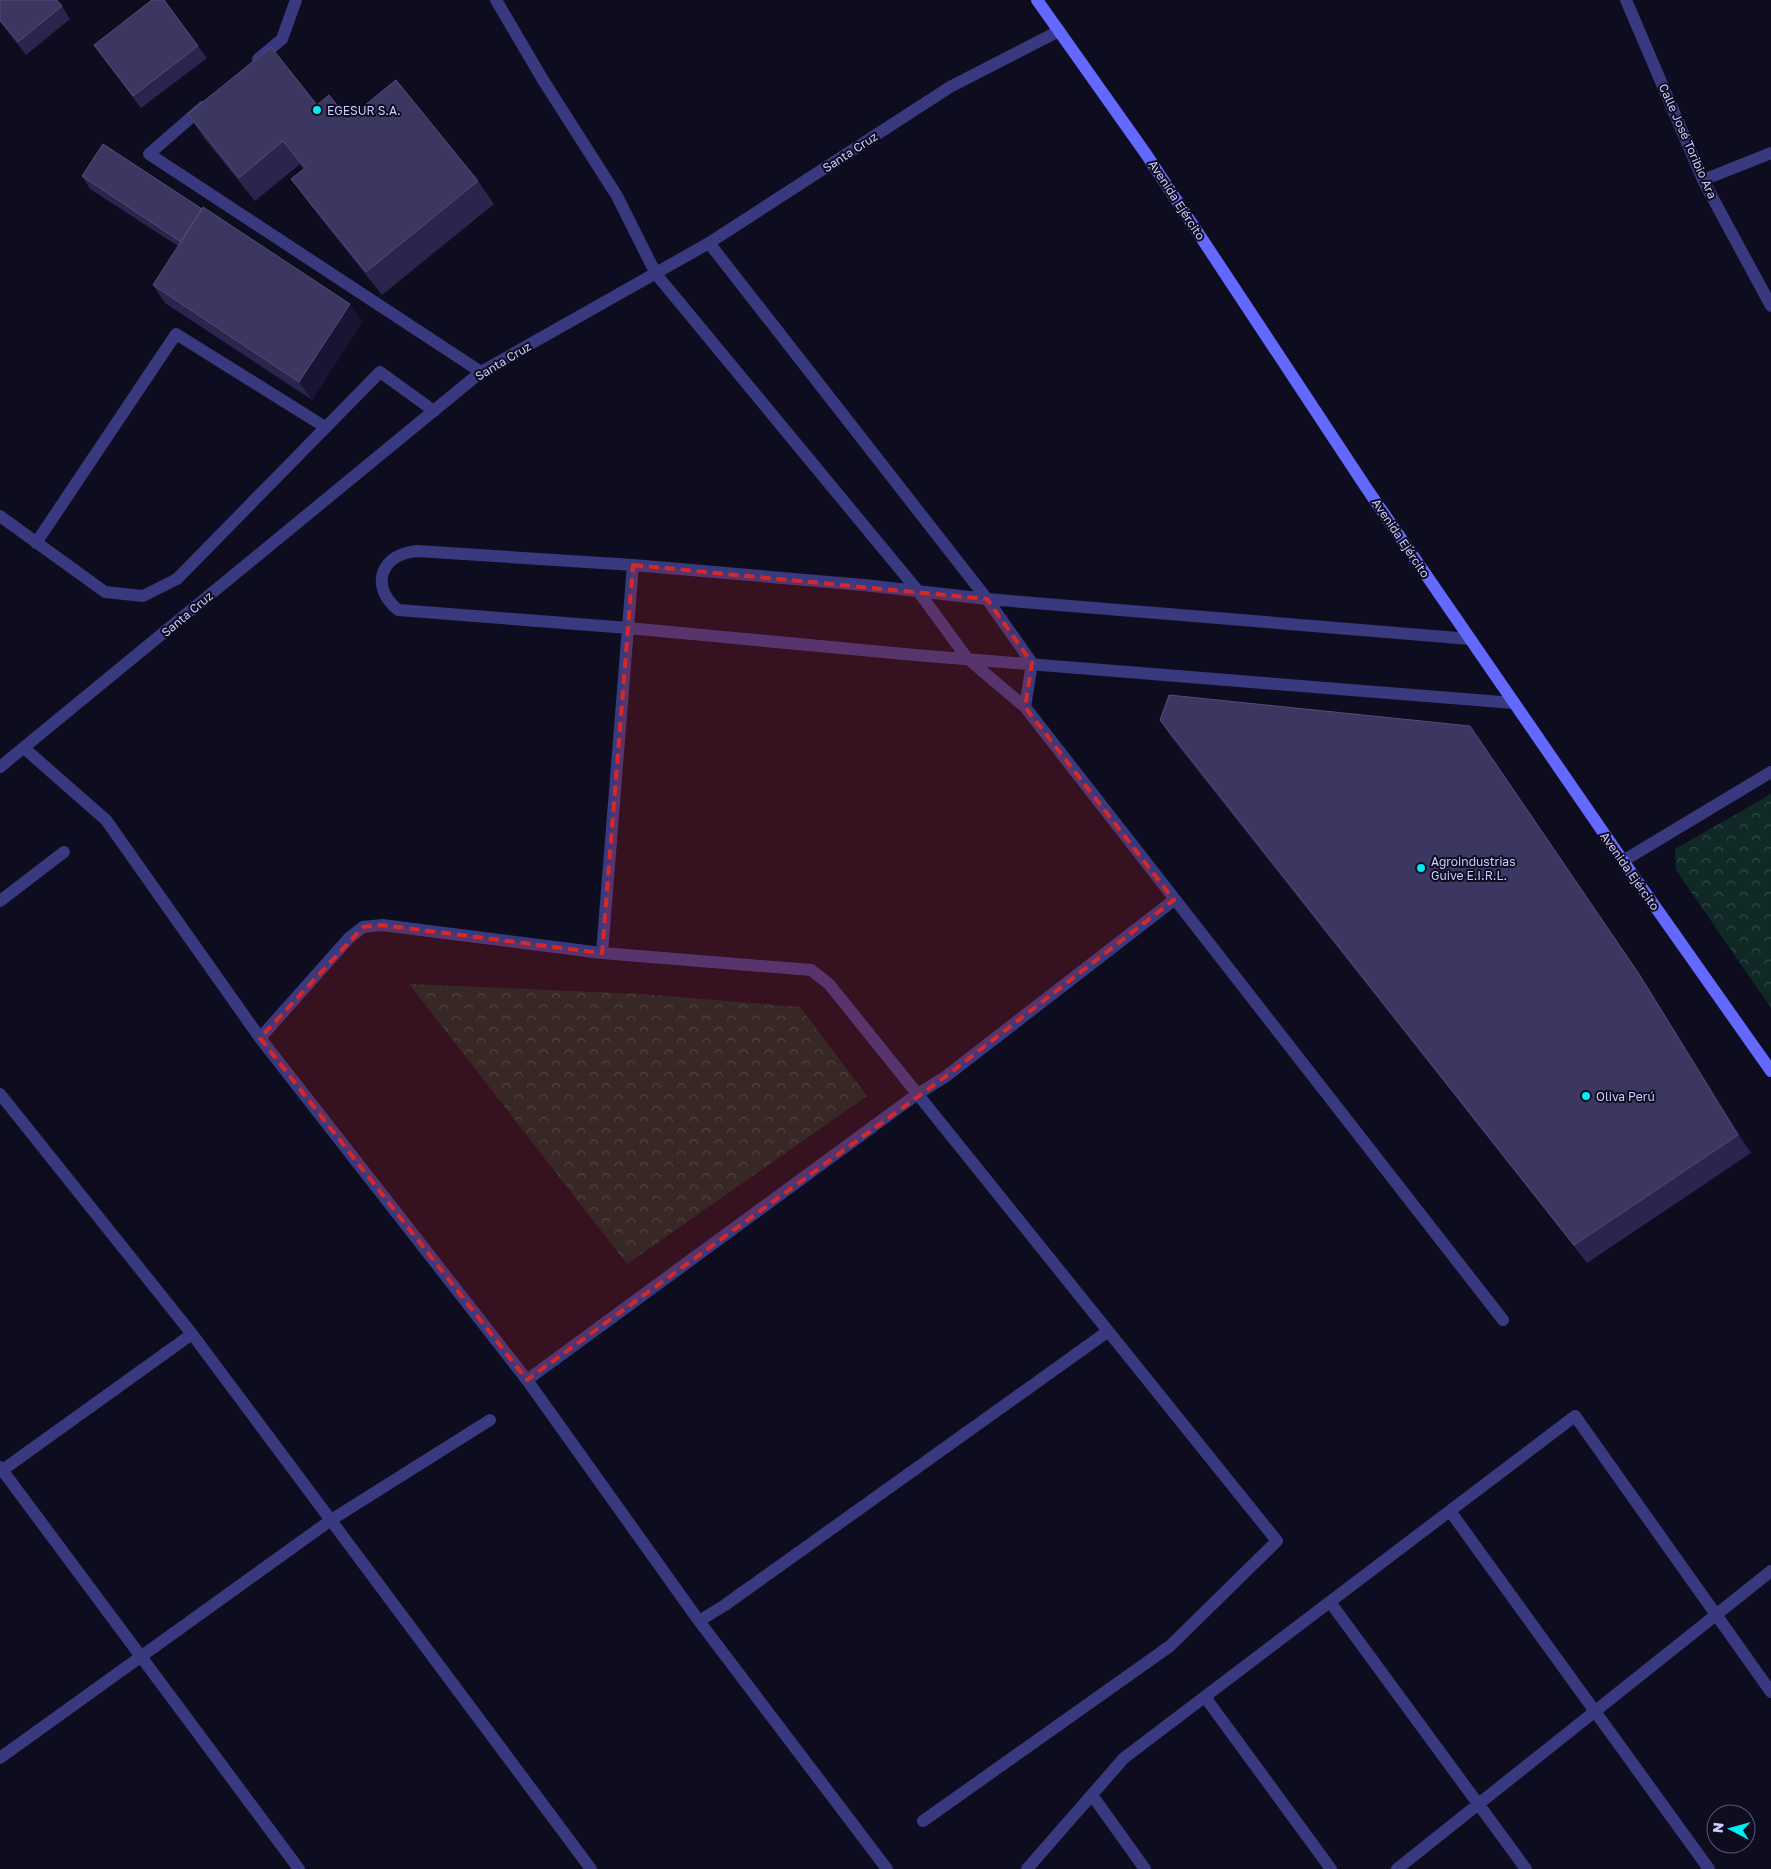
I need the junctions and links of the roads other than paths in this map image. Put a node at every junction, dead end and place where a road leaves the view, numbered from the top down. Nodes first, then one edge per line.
1 (296, 0) edge
2 (496, 0) edge
3 (1037, 0) edge
4 (1626, 0) edge
5 (1059, 31) junction
6 (245, 71) edge
7 (215, 96) edge
8 (1771, 153) edge
9 (1703, 180) junction
10 (709, 243) junction
11 (656, 274) junction
12 (1771, 306) edge
13 (481, 372) junction
14 (434, 411) junction
15 (325, 427) junction
16 (0, 516) edge
17 (36, 543) junction
18 (634, 565) junction
19 (918, 591) junction
20 (987, 599) junction
21 (628, 628) junction
22 (1470, 639) junction
23 (967, 658) junction
24 (1032, 663) junction
25 (1514, 703) junction
26 (1025, 708) junction
27 (24, 748) junction
28 (0, 767) edge
29 (1771, 772) edge
30 (64, 852) dead end
31 (1623, 861) junction
32 (1174, 900) junction
33 (0, 901) edge
34 (602, 953) junction
35 (260, 1038) junction
36 (1766, 1059) edge
37 (1771, 1071) edge
38 (0, 1094) edge
39 (916, 1095) junction
40 (1503, 1320) dead end
41 (1107, 1332) junction
42 (192, 1334) junction
43 (527, 1380) junction
44 (490, 1420) dead end
45 (1, 1470) edge
46 (1450, 1511) junction
47 (332, 1520) junction
48 (1771, 1571) edge
49 (1330, 1602) junction
50 (1716, 1615) junction
51 (699, 1621) junction
52 (142, 1656) junction
53 (1771, 1692) edge
54 (1205, 1697) junction
55 (1595, 1712) junction
56 (0, 1758) edge
57 (1092, 1795) junction
58 (1479, 1804) junction
59 (923, 1821) dead end
60 (299, 1869) edge
61 (591, 1869) edge
62 (887, 1869) edge
63 (1027, 1869) edge
64 (1145, 1869) edge
65 (1331, 1869) edge
66 (1397, 1869) edge
67 (1526, 1869) edge
68 (1709, 1869) edge

1 - 6 street
2 - 11 street
3 - 5 main road, Avenida Ejército
4 - 9 street, Calle José Toribio Ara
5 - 10 street, Santa Cruz
5 - 22 main road, Avenida Ejército
7 - 13 street
8 - 9 street
9 - 12 street, Calle José Toribio Ara
10 - 11 street, Santa Cruz
10 - 20 street
11 - 13 street, Santa Cruz
11 - 19 street
13 - 14 street, Santa Cruz
14 - 15 street
14 - 27 street, Santa Cruz
15 - 17 street
15 - 17 street
16 - 17 street
18 - 19 street
18 - 21 street
18 - 21 street
19 - 20 street
19 - 23 street
20 - 22 street
20 - 24 street
21 - 23 street
21 - 34 street
22 - 25 main road, Avenida Ejército
23 - 24 street
23 - 26 street
24 - 25 street
24 - 26 street
25 - 31 main road, Avenida Ejército
26 - 32 street
27 - 28 street, Santa Cruz
27 - 35 street
29 - 31 street
30 - 33 street
31 - 36 main road, Avenida Ejército
32 - 39 street
32 - 40 street
34 - 35 street
34 - 39 street
35 - 43 street
36 - 37 main road, Avenida Ejército
38 - 42 street
39 - 41 street
39 - 43 street
41 - 51 street
41 - 59 street
42 - 45 street
42 - 47 street
43 - 51 street
44 - 47 street
45 - 52 street
46 - 49 street
46 - 50 street
46 - 55 street
47 - 52 street
47 - 61 street
48 - 50 street
49 - 54 street
49 - 58 street
50 - 53 street
50 - 55 street
51 - 62 street
52 - 56 street
52 - 60 street
54 - 57 street
54 - 65 street
55 - 58 street
55 - 68 street
57 - 63 street
57 - 64 street
58 - 66 street
58 - 67 street

